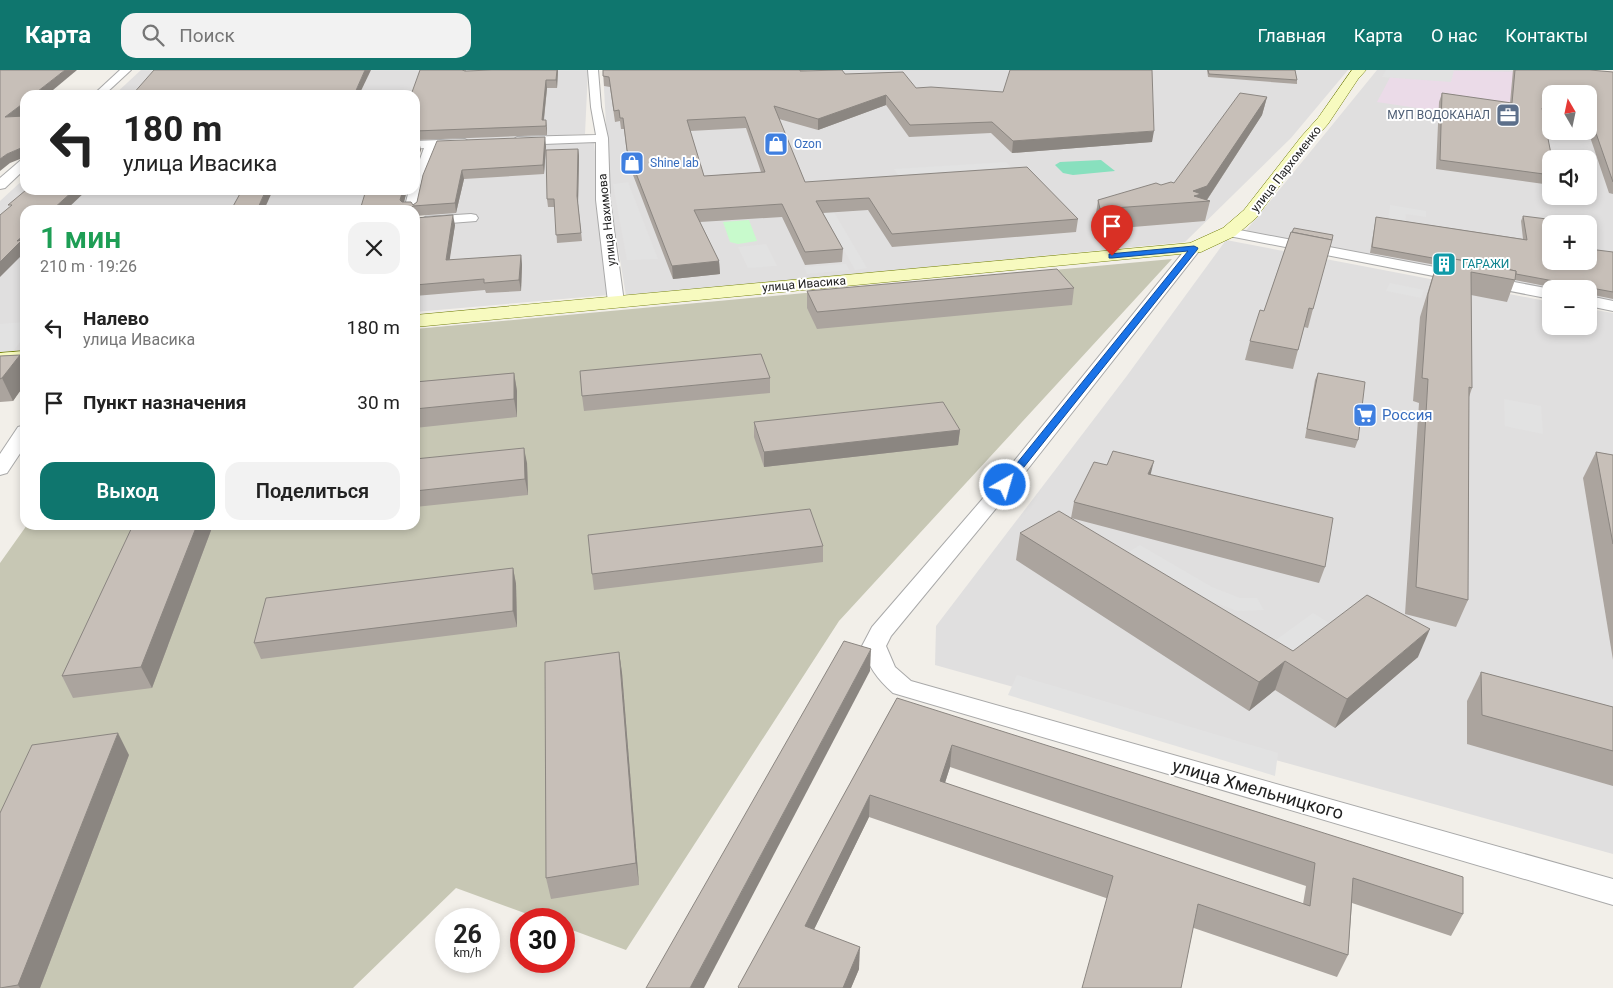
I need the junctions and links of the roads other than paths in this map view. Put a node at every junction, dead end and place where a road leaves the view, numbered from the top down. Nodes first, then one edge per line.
1 (126, 70) edge
2 (593, 70) edge
3 (1360, 70) edge
4 (104, 90) edge
5 (602, 138) junction
6 (504, 141) edge
7 (476, 142) edge
8 (432, 144) junction
9 (420, 145) edge
10 (20, 168) edge
11 (420, 176) edge
12 (0, 185) edge
13 (471, 218) dead end
14 (420, 222) edge
15 (1229, 232) junction
16 (1194, 248) junction
17 (1542, 292) edge
18 (616, 302) junction
19 (1597, 303) edge
20 (1613, 306) edge
21 (420, 321) edge
22 (20, 358) edge
23 (0, 360) edge
24 (20, 439) edge
25 (0, 469) edge
26 (1613, 892) edge

1 - 4 street
2 - 5 street, улица Нахимова
3 - 15 main road, улица Пархоменко
5 - 6 street
5 - 18 street, улица Нахимова
7 - 8 street
8 - 9 street
8 - 11 street
10 - 12 street
13 - 14 street
15 - 16 main road, улица Пархоменко
15 - 17 street
16 - 18 main road, улица Ивасика
16 - 26 street, улица Хмельницкого
18 - 21 main road, улица Ивасика
19 - 20 street
22 - 23 main road
24 - 25 street

